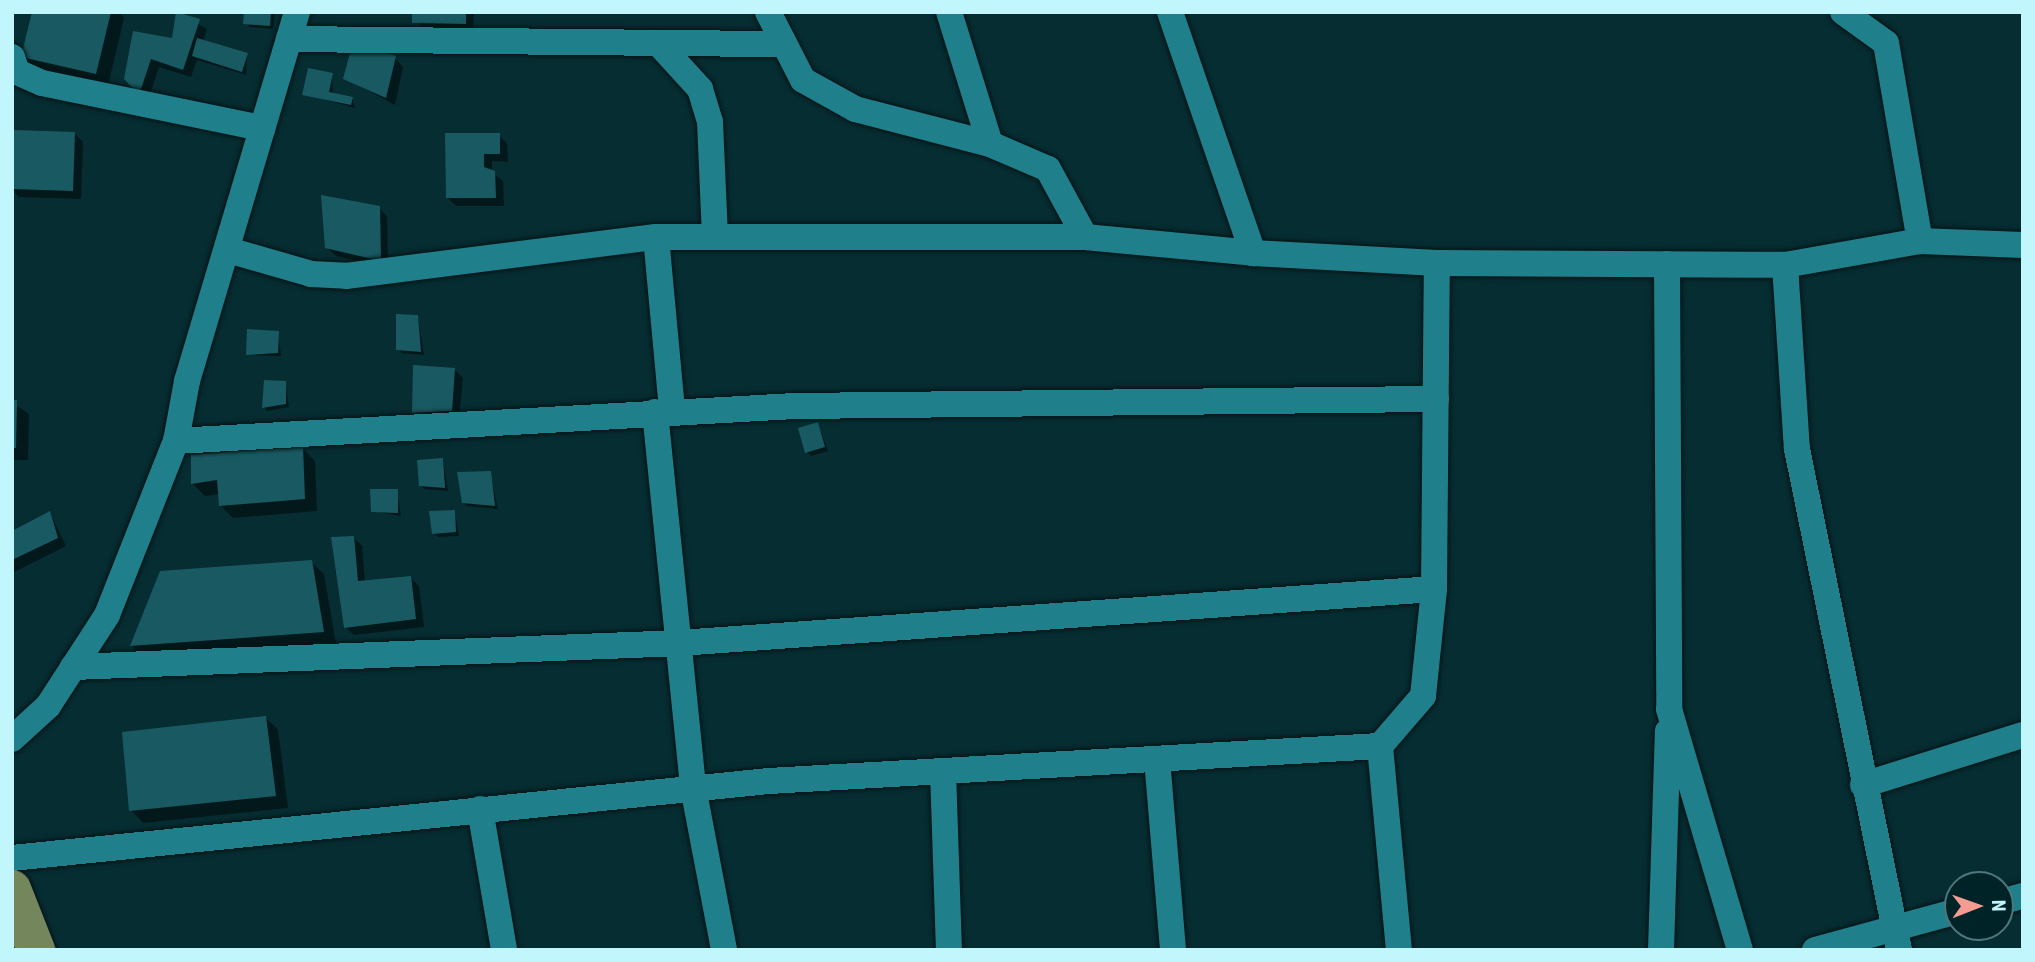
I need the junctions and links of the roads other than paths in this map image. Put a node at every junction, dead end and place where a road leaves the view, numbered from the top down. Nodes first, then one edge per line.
1 (297, 12) edge
2 (768, 12) edge
3 (949, 12) edge
4 (1170, 12) edge
5 (1843, 12) edge
6 (289, 39) junction
7 (659, 44) junction
8 (784, 44) junction
9 (12, 57) edge
10 (262, 128) junction
11 (990, 144) junction
12 (656, 237) junction
13 (715, 237) junction
14 (1085, 237) junction
15 (1920, 241) junction
16 (2023, 244) edge
17 (228, 250) junction
18 (1253, 253) junction
19 (1437, 263) junction
20 (1667, 264) junction
21 (1785, 265) junction
22 (1436, 399) junction
23 (663, 412) junction
24 (176, 441) junction
25 (1434, 589) junction
26 (680, 643) junction
27 (73, 667) junction
28 (1669, 709) junction
29 (2023, 735) edge
30 (12, 739) edge
31 (1380, 746) junction
32 (1157, 759) junction
33 (943, 771) junction
34 (1863, 785) junction
35 (693, 787) junction
36 (480, 809) junction
37 (12, 858) edge
38 (12, 889) edge
39 (1944, 917) edge
40 (1895, 938) edge
41 (36, 950) edge
42 (504, 950) edge
43 (724, 950) edge
44 (949, 950) edge
45 (1173, 950) edge
46 (1399, 950) edge
47 (1661, 950) edge
48 (1740, 950) edge
49 (1815, 950) edge

1 - 6 street
2 - 8 street
3 - 11 street
4 - 18 street
5 - 15 street
6 - 7 street
6 - 10 street
7 - 8 street
7 - 13 street
8 - 11 street
9 - 10 street
10 - 17 street
11 - 14 street
12 - 13 street
12 - 17 street
12 - 23 street
13 - 14 street
14 - 18 street
15 - 16 street
15 - 21 street
17 - 24 street
18 - 19 street
19 - 20 street
19 - 22 street
20 - 21 street
20 - 28 street
21 - 34 street
22 - 23 street
22 - 25 street
23 - 24 street
23 - 26 street
24 - 27 street
25 - 26 street
25 - 31 street
26 - 27 street
26 - 35 street
27 - 30 street
28 - 47 street
28 - 48 street
29 - 34 street
31 - 32 street
31 - 46 street
32 - 33 street
32 - 45 street
33 - 35 street
33 - 44 street
34 - 40 street
35 - 36 street
35 - 43 street
36 - 37 street
36 - 42 street
38 - 41 main road
39 - 40 street
40 - 49 street

